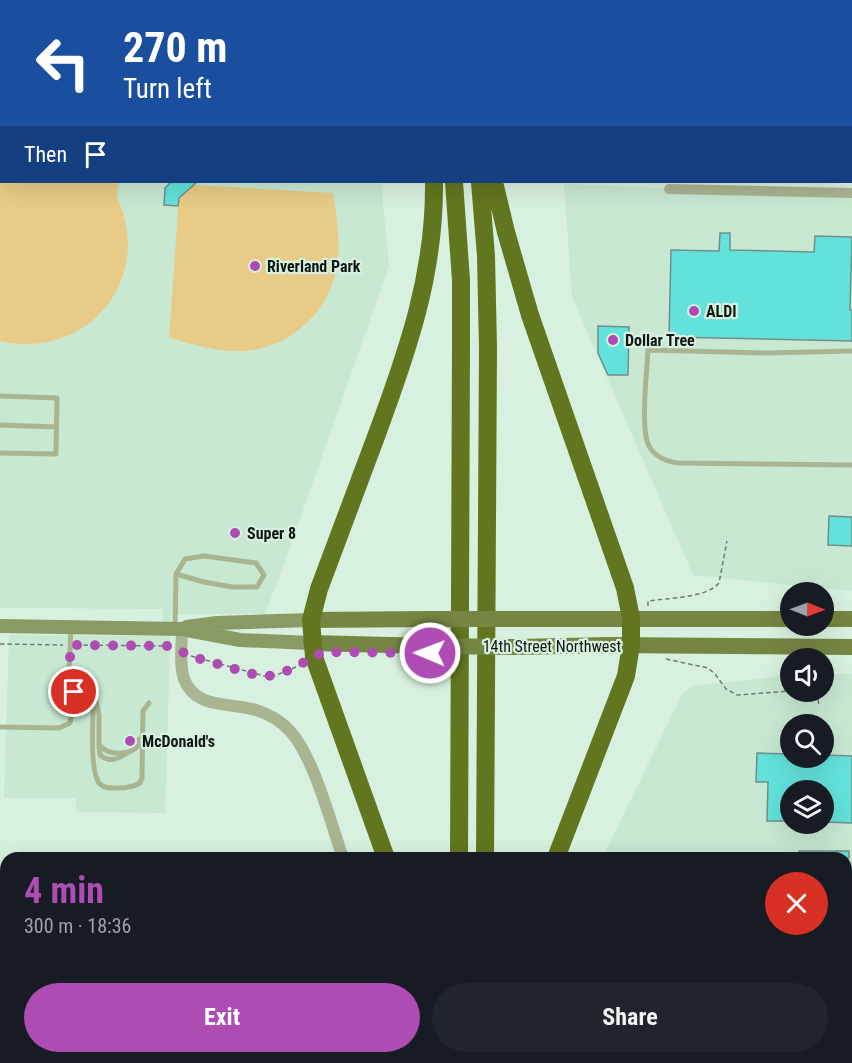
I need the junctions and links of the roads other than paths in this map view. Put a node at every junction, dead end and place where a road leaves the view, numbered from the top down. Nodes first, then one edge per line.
1 (434, 183) edge
2 (454, 183) edge
3 (480, 183) edge
4 (494, 183) edge
5 (669, 189) dead end
6 (852, 193) edge
7 (852, 351) edge
8 (0, 396) edge
9 (0, 425) edge
10 (56, 427) junction
11 (0, 453) edge
12 (852, 465) edge
13 (176, 574) junction
14 (631, 618) junction
15 (780, 619) edge
16 (834, 619) edge
17 (852, 619) edge
18 (311, 620) junction
19 (0, 626) edge
20 (71, 627) junction
21 (179, 628) junction
22 (631, 645) junction
23 (852, 647) edge
24 (312, 650) junction
25 (149, 703) dead end
26 (143, 711) junction
27 (0, 727) edge
28 (341, 852) edge
29 (384, 852) edge
30 (459, 852) edge
31 (485, 852) edge
32 (558, 852) edge

1 - 18 highway
2 - 30 highway
3 - 31 highway
4 - 14 highway
5 - 6 street
7 - 12 lane
8 - 10 lane
9 - 10 lane
10 - 11 lane
13 - 13 lane
13 - 21 lane
14 - 15 main road, 14th Street Northwest
14 - 18 main road, 14th Street Northwest, bridge
14 - 22 highway
16 - 17 main road
18 - 21 main road, 14th Street Northwest
18 - 24 highway
19 - 20 main road, 14th Street Northwest
20 - 21 main road, 14th Street Northwest
20 - 27 lane
21 - 24 main road, 14th Street Northwest
21 - 28 street
22 - 23 main road, 14th Street Northwest
22 - 24 main road, 14th Street Northwest, bridge
22 - 32 highway
24 - 29 highway
25 - 26 lane
26 - 26 lane

